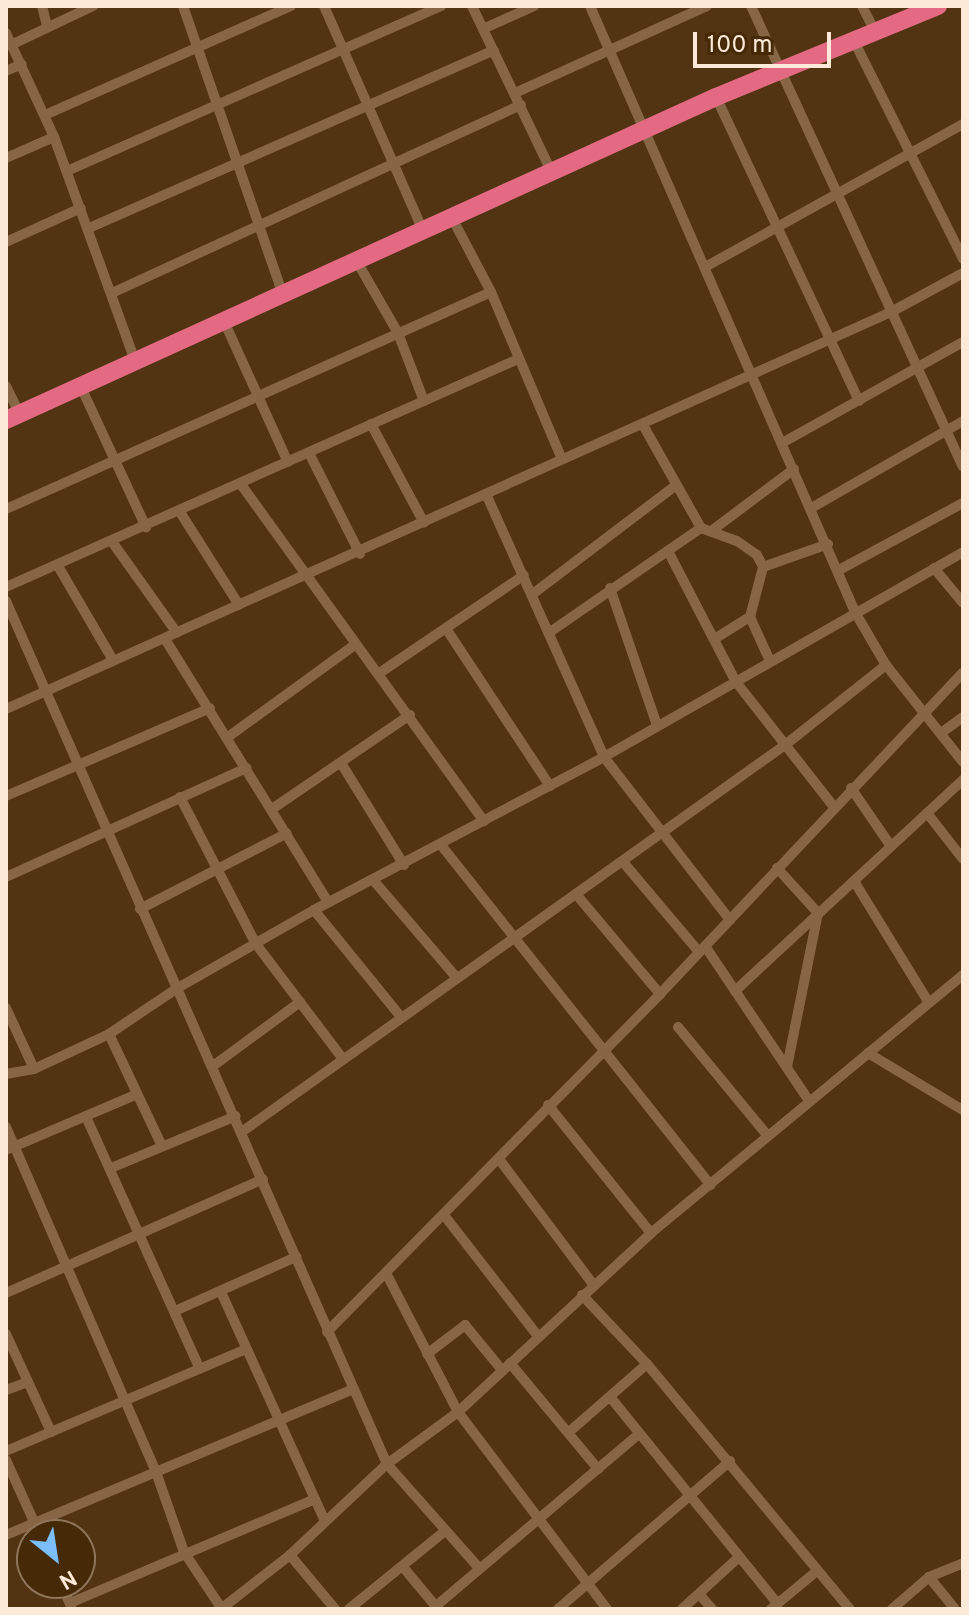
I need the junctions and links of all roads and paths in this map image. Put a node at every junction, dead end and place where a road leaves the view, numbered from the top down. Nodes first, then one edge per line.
1 (42, 6) edge
2 (93, 6) edge
3 (183, 6) edge
4 (291, 6) edge
5 (324, 6) edge
6 (441, 6) edge
7 (472, 6) edge
8 (534, 6) edge
9 (590, 6) edge
10 (707, 6) edge
11 (751, 6) edge
12 (862, 6) edge
13 (938, 6) edge
14 (47, 26) junction
15 (483, 29) junction
16 (875, 32) junction
17 (6, 33) edge
18 (854, 41) junction
19 (13, 44) junction
20 (198, 49) junction
21 (342, 50) junction
22 (494, 50) junction
23 (611, 52) junction
24 (22, 64) junction
25 (780, 69) junction
26 (6, 71) edge
27 (515, 93) junction
28 (716, 97) junction
29 (521, 105) junction
30 (215, 106) junction
31 (368, 108) junction
32 (45, 115) junction
33 (963, 124) edge
34 (643, 130) junction
35 (54, 137) junction
36 (911, 153) junction
37 (6, 158) edge
38 (235, 165) junction
39 (394, 165) junction
40 (67, 171) junction
41 (551, 171) junction
42 (840, 193) junction
43 (81, 208) junction
44 (451, 216) junction
45 (258, 224) junction
46 (89, 228) junction
47 (779, 228) junction
48 (963, 229) edge
49 (423, 230) junction
50 (951, 236) junction
51 (6, 242) edge
52 (963, 259) edge
53 (356, 260) junction
54 (707, 266) junction
55 (963, 273) edge
56 (282, 292) junction
57 (491, 292) junction
58 (112, 293) junction
59 (891, 312) junction
60 (223, 319) junction
61 (398, 333) junction
62 (828, 340) junction
63 (963, 342) edge
64 (134, 358) junction
65 (518, 359) junction
66 (916, 367) junction
67 (752, 374) junction
68 (80, 385) junction
69 (6, 386) edge
70 (258, 397) junction
71 (424, 401) junction
72 (859, 401) junction
73 (13, 416) edge
74 (963, 421) edge
75 (371, 424) junction
76 (643, 425) junction
77 (946, 430) junction
78 (782, 443) junction
79 (309, 453) junction
80 (562, 459) junction
81 (114, 460) junction
82 (288, 462) junction
83 (963, 467) edge
84 (794, 469) junction
85 (240, 483) junction
86 (675, 486) junction
87 (486, 494) junction
88 (963, 503) edge
89 (813, 507) junction
90 (6, 509) edge
91 (180, 512) junction
92 (424, 523) junction
93 (146, 527) junction
94 (701, 528) junction
95 (714, 529) junction
96 (113, 543) junction
97 (828, 544) junction
98 (668, 551) junction
99 (963, 552) edge
100 (360, 554) junction
101 (58, 566) junction
102 (763, 567) junction
103 (934, 568) junction
104 (839, 570) junction
105 (524, 575) junction
106 (310, 577) junction
107 (6, 587) edge
108 (610, 588) junction
109 (534, 593) junction
110 (6, 601) edge
111 (963, 603) edge
112 (239, 605) junction
113 (855, 612) junction
114 (750, 617) junction
115 (447, 630) junction
116 (550, 632) junction
117 (177, 633) junction
118 (716, 638) junction
119 (165, 639) junction
120 (356, 644) junction
121 (113, 660) junction
122 (770, 661) junction
123 (886, 665) junction
124 (963, 673) edge
125 (378, 674) junction
126 (736, 682) junction
127 (46, 690) junction
128 (210, 708) junction
129 (6, 709) edge
130 (925, 712) junction
131 (410, 715) junction
132 (963, 717) edge
133 (657, 725) junction
134 (941, 733) junction
135 (228, 737) junction
136 (785, 745) junction
137 (604, 757) junction
138 (963, 762) edge
139 (341, 763) junction
140 (78, 764) junction
141 (246, 768) junction
142 (963, 780) edge
143 (550, 786) junction
144 (851, 788) junction
145 (6, 796) edge
146 (180, 797) junction
147 (834, 807) junction
148 (272, 809) junction
149 (927, 813) junction
150 (484, 821) junction
151 (107, 833) junction
152 (287, 833) junction
153 (660, 836) junction
154 (441, 845) junction
155 (890, 845) junction
156 (963, 859) edge
157 (623, 862) junction
158 (404, 865) junction
159 (777, 868) junction
160 (217, 870) junction
161 (6, 877) edge
162 (374, 881) junction
163 (854, 881) junction
164 (576, 894) junction
165 (328, 902) junction
166 (140, 909) junction
167 (314, 910) junction
168 (818, 913) junction
169 (730, 920) junction
170 (513, 939) junction
171 (256, 944) junction
172 (702, 949) junction
173 (963, 975) edge
174 (456, 977) junction
175 (176, 989) junction
176 (735, 991) junction
177 (660, 994) junction
178 (300, 1002) junction
179 (929, 1003) junction
180 (6, 1008) edge
181 (401, 1017) junction
182 (678, 1027) dead end
183 (109, 1034) junction
184 (601, 1051) junction
185 (868, 1053) junction
186 (343, 1059) junction
187 (213, 1066) junction
188 (787, 1067) junction
189 (34, 1069) junction
190 (6, 1074) edge
191 (137, 1094) junction
192 (809, 1101) junction
193 (548, 1105) junction
194 (963, 1110) edge
195 (236, 1116) junction
196 (87, 1119) junction
197 (6, 1127) edge
198 (243, 1131) junction
199 (767, 1135) junction
200 (162, 1146) junction
201 (10, 1148) edge
202 (499, 1159) junction
203 (111, 1168) junction
204 (263, 1179) junction
205 (710, 1185) junction
206 (444, 1215) junction
207 (651, 1233) junction
208 (138, 1236) junction
209 (296, 1257) junction
210 (63, 1267) junction
211 (387, 1275) junction
212 (593, 1284) junction
213 (221, 1292) junction
214 (6, 1293) edge
215 (582, 1295) junction
216 (175, 1311) junction
217 (327, 1332) junction
218 (6, 1334) edge
219 (538, 1336) junction
220 (246, 1349) junction
221 (427, 1354) junction
222 (647, 1364) junction
223 (506, 1367) junction
224 (200, 1369) junction
225 (28, 1382) junction
226 (353, 1389) junction
227 (6, 1390) edge
228 (611, 1398) junction
229 (124, 1402) junction
230 (458, 1412) junction
231 (279, 1421) junction
232 (51, 1432) junction
233 (569, 1432) junction
234 (639, 1434) junction
235 (6, 1451) edge
236 (6, 1460) edge
237 (730, 1461) junction
238 (387, 1464) junction
239 (598, 1469) junction
240 (156, 1472) junction
241 (689, 1497) junction
242 (315, 1499) junction
243 (32, 1519) edge
244 (44, 1519) edge
245 (325, 1521) junction
246 (536, 1521) junction
247 (445, 1531) junction
248 (184, 1552) junction
249 (290, 1555) junction
250 (739, 1557) junction
251 (963, 1563) edge
252 (403, 1567) junction
253 (480, 1569) junction
254 (817, 1571) junction
255 (929, 1577) junction
256 (586, 1586) junction
257 (699, 1594) junction
258 (71, 1606) edge
259 (775, 1606) edge
260 (437, 1608) edge
261 (222, 1609) edge
262 (335, 1609) edge
263 (349, 1609) edge
264 (558, 1609) edge
265 (607, 1609) edge
266 (682, 1609) edge
267 (712, 1609) edge
268 (850, 1609) edge
269 (892, 1609) edge
270 (955, 1609) edge

1 - 14 street
2 - 14 street
3 - 20 street
4 - 20 street
5 - 21 street
6 - 21 street
7 - 15 street
8 - 15 street
9 - 23 street
10 - 23 street
11 - 25 street
12 - 16 street
13 - 16 highway
14 - 19 street
15 - 22 street
16 - 18 highway
17 - 19 street
18 - 25 highway
18 - 36 street
19 - 24 street
20 - 30 street
20 - 32 street
21 - 30 street
21 - 31 street
22 - 27 street
22 - 31 street
23 - 27 street
23 - 34 street
24 - 26 street
24 - 32 street
25 - 28 highway
25 - 42 street
27 - 29 street
28 - 34 highway
28 - 47 street
29 - 39 street
29 - 41 street
30 - 38 street
30 - 40 street
31 - 38 street
31 - 39 street
32 - 35 street
33 - 36 street
34 - 41 highway
34 - 54 street
35 - 37 street
35 - 40 street
36 - 42 street
36 - 50 street
38 - 45 street
38 - 46 street
39 - 45 street
39 - 49 street
40 - 43 street
41 - 44 highway
42 - 47 street
42 - 59 street
43 - 46 street
43 - 51 street
44 - 49 highway
44 - 57 street
45 - 56 street
45 - 58 street
46 - 58 street
47 - 54 street
47 - 62 street
48 - 50 street
49 - 53 highway
50 - 52 street
53 - 56 highway
53 - 61 street
54 - 67 street
55 - 59 street
56 - 60 highway
57 - 61 street
57 - 65 street
58 - 64 street
59 - 62 street
59 - 66 street
60 - 64 highway
60 - 70 street
61 - 70 street
61 - 71 street
62 - 67 street
62 - 72 street
63 - 66 street
64 - 68 highway
65 - 71 street
65 - 80 street
66 - 72 street
66 - 77 street
67 - 76 street
67 - 78 street
68 - 73 highway
68 - 81 street
69 - 73 street
70 - 81 street
70 - 82 street
71 - 75 street
72 - 78 street
74 - 77 street
75 - 79 street
75 - 92 street
76 - 80 street
76 - 86 street
77 - 83 street
77 - 89 street
78 - 84 street
79 - 82 street
79 - 100 street
80 - 87 street
81 - 90 street
81 - 93 street
82 - 85 street
84 - 89 street
84 - 95 street
85 - 91 street
85 - 106 street
86 - 94 street
86 - 109 street
87 - 92 street
87 - 105 street
88 - 104 street
89 - 97 street
91 - 93 street
91 - 112 street
92 - 100 street
93 - 96 street
94 - 95 street
94 - 98 street
95 - 102 street
96 - 101 street
96 - 117 street
97 - 102 street
97 - 104 street
98 - 108 street
98 - 118 street
99 - 103 street
100 - 106 street
101 - 107 street
101 - 121 street
102 - 114 street
103 - 111 street
103 - 113 street
104 - 113 street
105 - 109 street
105 - 115 street
106 - 112 street
106 - 120 street
108 - 116 street
108 - 133 street
109 - 116 street
110 - 127 street
112 - 117 street
113 - 122 street
113 - 123 street
114 - 118 street
114 - 122 street
115 - 125 street
115 - 143 street
116 - 137 street
117 - 119 street
118 - 126 street
119 - 121 street
119 - 128 street
120 - 125 street
120 - 135 street
121 - 127 street
122 - 126 street
123 - 130 street
123 - 136 street
124 - 130 street
125 - 131 street
126 - 133 street
126 - 136 street
127 - 129 street
127 - 140 street
128 - 135 street
128 - 140 street
130 - 134 street
130 - 144 street
131 - 139 street
131 - 150 street
132 - 134 street
133 - 137 street
134 - 138 street
135 - 141 street
136 - 147 street
136 - 153 street
137 - 143 street
137 - 153 street
139 - 148 street
139 - 158 street
140 - 145 street
140 - 151 street
141 - 146 street
141 - 148 street
142 - 149 street
143 - 150 street
144 - 147 street
144 - 155 street
146 - 151 street
146 - 160 street
147 - 159 street
148 - 152 street
149 - 155 street
149 - 156 street
150 - 154 street
151 - 161 street
151 - 166 street
152 - 160 street
152 - 165 street
153 - 157 street
153 - 169 street
154 - 158 street
154 - 170 street
155 - 163 street
157 - 164 street
157 - 172 street
158 - 162 street
159 - 168 street
159 - 169 street
160 - 166 street
160 - 171 street
162 - 165 street
162 - 174 street
163 - 168 street
163 - 179 street
164 - 170 street
164 - 177 street
165 - 167 street
166 - 175 street
167 - 171 street
167 - 181 street
168 - 176 street
168 - 188 street
169 - 172 street
170 - 174 street
170 - 184 street
171 - 175 street
171 - 178 street
172 - 176 street
172 - 177 street
173 - 179 street
174 - 181 street
175 - 183 street
175 - 187 street
176 - 188 street
177 - 184 street
178 - 186 street
178 - 187 street
179 - 185 street
180 - 189 street
181 - 186 street
182 - 199 street
183 - 189 street
183 - 191 street
184 - 193 street
184 - 205 street
185 - 192 street
185 - 194 street
186 - 198 street
187 - 195 street
188 - 192 street
189 - 190 street
191 - 196 street
191 - 200 street
192 - 199 street
193 - 202 street
193 - 207 street
195 - 198 street
195 - 200 street
196 - 201 street
196 - 203 street
197 - 201 street
198 - 204 street
199 - 205 street
200 - 203 street
201 - 210 street
202 - 206 street
202 - 212 street
203 - 208 street
204 - 208 street
204 - 209 street
205 - 207 street
206 - 211 street
206 - 219 street
207 - 212 street
208 - 210 street
208 - 216 street
209 - 213 street
209 - 217 street
210 - 214 street
210 - 229 street
211 - 217 street
211 - 221 street
212 - 215 street
213 - 216 street
213 - 220 street
215 - 219 street
215 - 222 street
216 - 224 street
217 - 226 street
218 - 225 street
219 - 223 street
220 - 224 street
220 - 231 street
221 - 223 street
221 - 230 street
222 - 228 street
222 - 237 street
223 - 230 street
223 - 233 street
224 - 229 street
225 - 227 street
225 - 232 street
226 - 231 street
226 - 238 street
228 - 233 street
228 - 234 street
229 - 232 street
229 - 240 street
230 - 238 street
230 - 246 street
231 - 240 street
231 - 242 street
232 - 235 street
233 - 239 street
234 - 239 street
234 - 241 street
236 - 243 street
237 - 241 street
237 - 254 street
238 - 245 street
238 - 247 street
239 - 246 street
240 - 244 street
240 - 248 street
241 - 250 street
241 - 256 street
242 - 245 street
242 - 248 street
245 - 249 street
246 - 253 street
246 - 256 street
247 - 252 street
247 - 253 street
248 - 258 street
248 - 261 street
249 - 261 street
249 - 262 street
250 - 257 street
250 - 259 street
251 - 255 street
252 - 260 street
252 - 263 street
253 - 260 street
254 - 259 street
254 - 268 street
255 - 269 street
255 - 270 street
256 - 264 street
256 - 265 street
257 - 266 street
257 - 267 street

